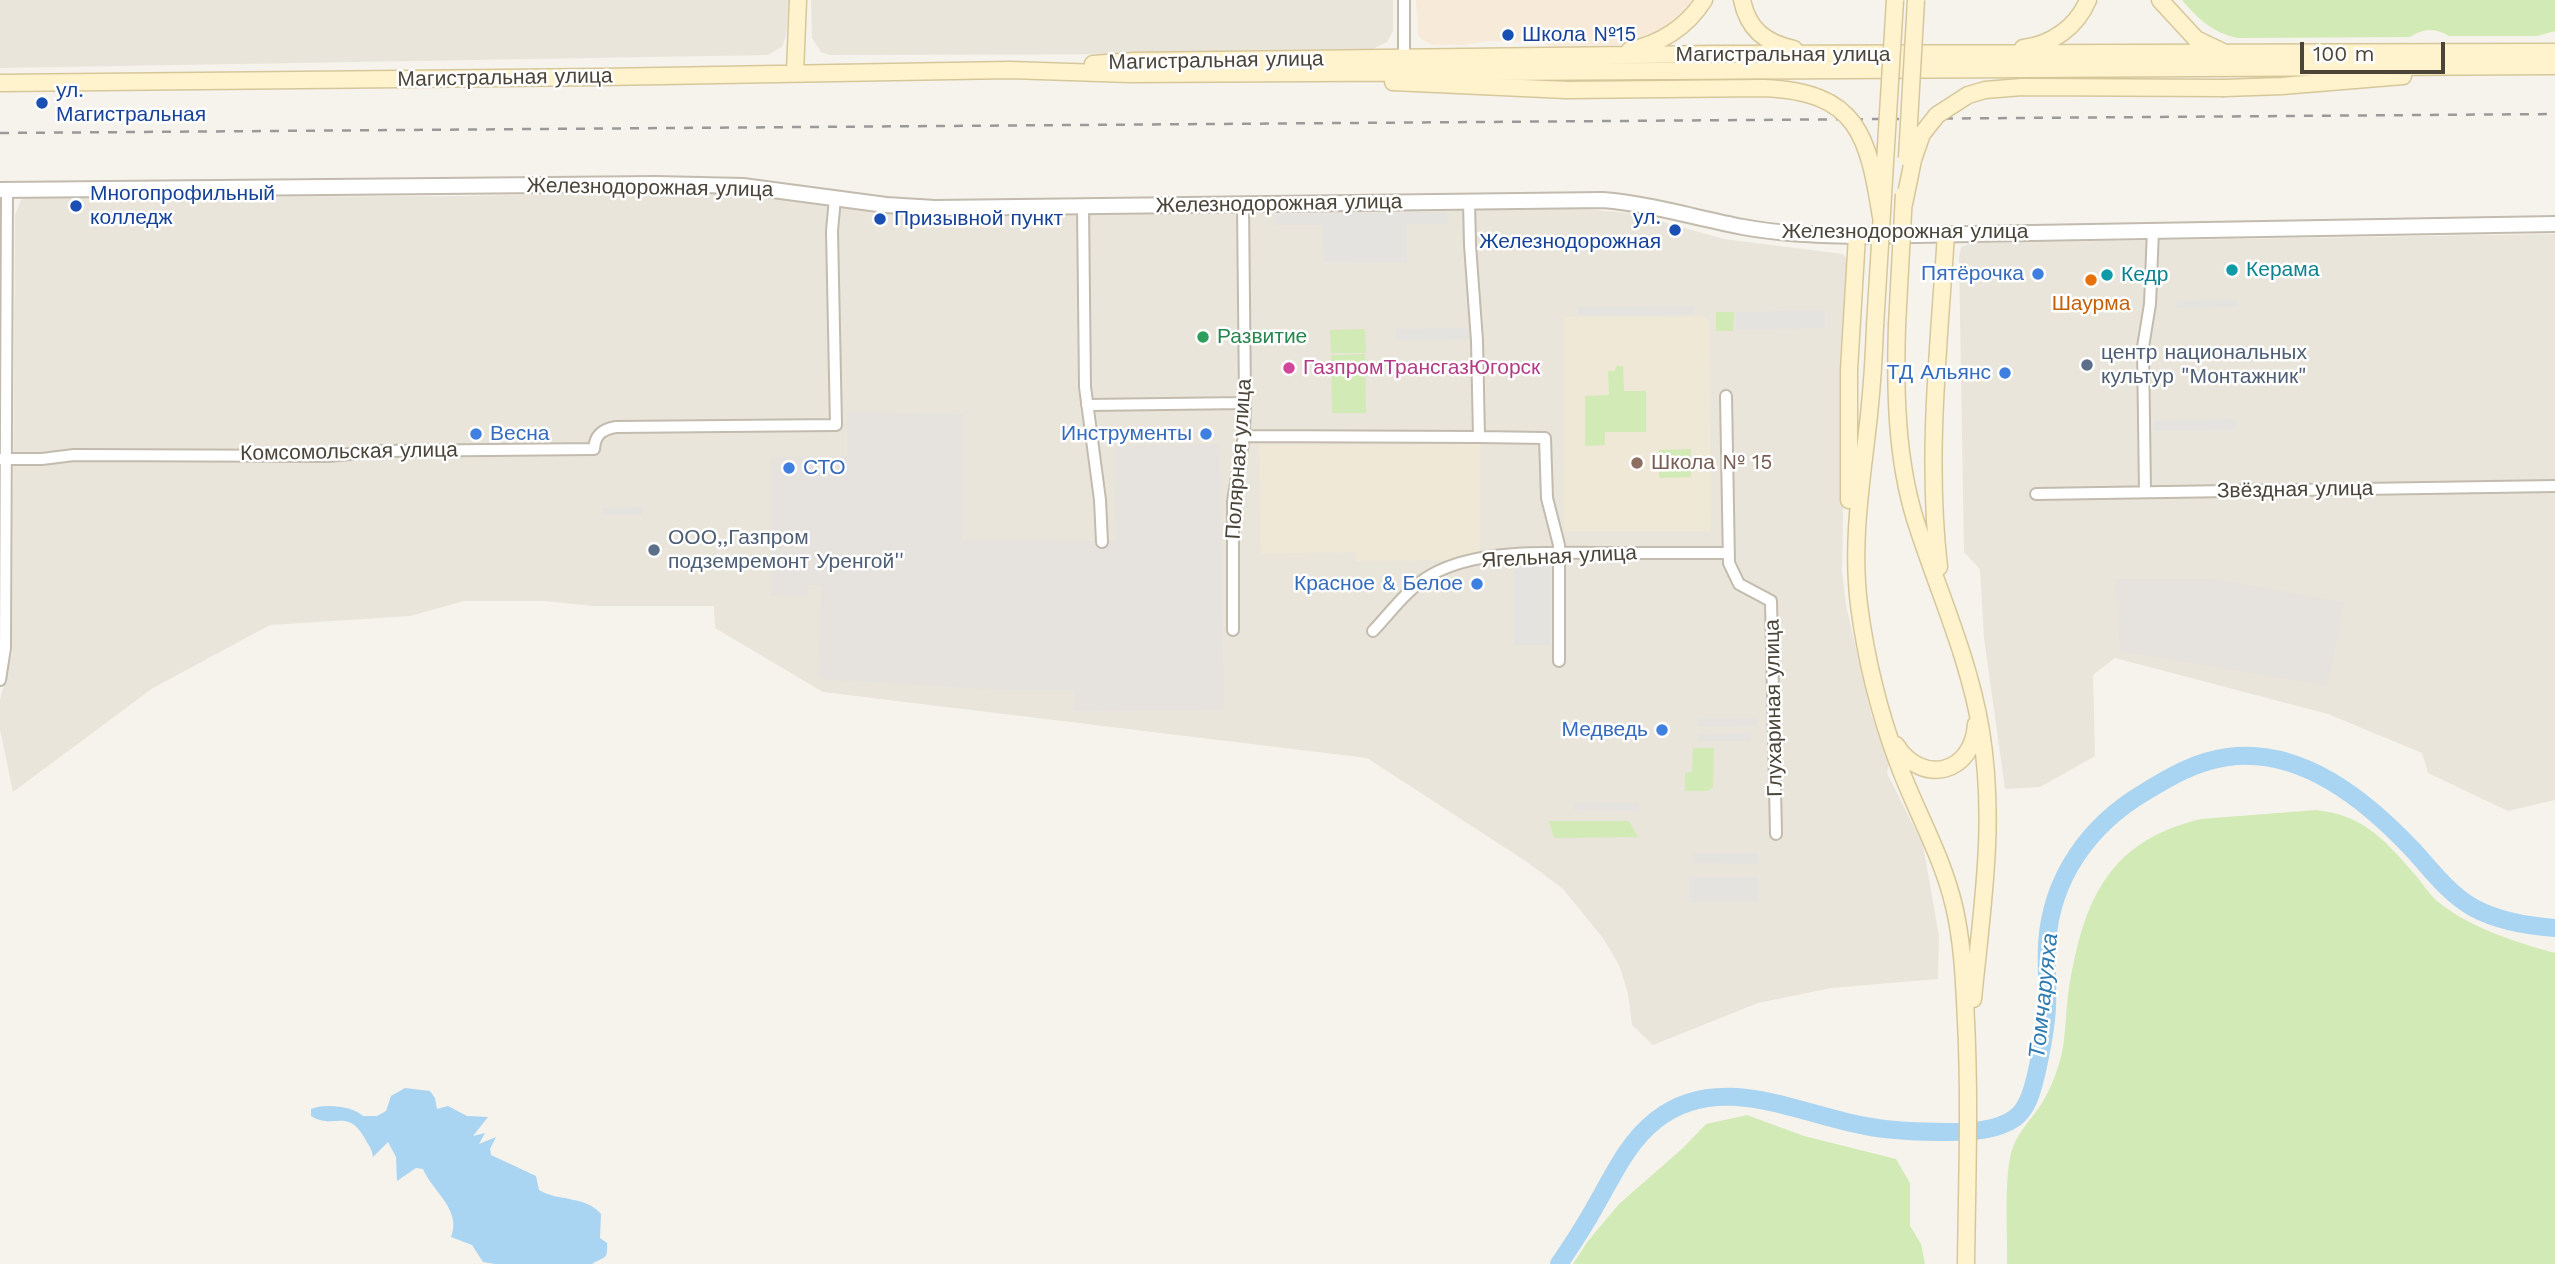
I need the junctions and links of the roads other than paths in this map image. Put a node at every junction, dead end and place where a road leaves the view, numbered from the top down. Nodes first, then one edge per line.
1 (798, 0) edge
2 (1404, 0) edge
3 (1704, 0) edge
4 (1742, 0) edge
5 (1895, 0) edge
6 (1916, 0) edge
7 (2088, 0) edge
8 (2160, 0) edge
9 (2555, 52) edge
10 (2237, 54) junction
11 (1876, 55) junction
12 (1934, 55) junction
13 (1586, 56) junction
14 (1404, 57) junction
15 (2513, 66) junction
16 (2555, 66) edge
17 (1010, 70) junction
18 (795, 72) junction
19 (1185, 74) junction
20 (0, 83) edge
21 (3, 190) edge
22 (835, 198) junction
23 (1469, 202) junction
24 (1243, 204) junction
25 (1904, 204) junction
26 (1083, 206) junction
27 (1881, 217) junction
28 (2555, 224) edge
29 (2153, 230) junction
30 (1946, 234) junction
31 (1857, 236) junction
32 (1726, 396) dead end
33 (1245, 403) junction
34 (1087, 405) junction
35 (1244, 436) junction
36 (1479, 437) junction
37 (3, 459) edge
38 (2555, 485) edge
39 (2145, 492) junction
40 (2036, 494) dead end
41 (1102, 542) dead end
42 (1560, 553) junction
43 (1728, 553) junction
44 (1943, 601) junction
45 (1862, 627) junction
46 (1233, 630) dead end
47 (1373, 631) dead end
48 (1559, 662) dead end
49 (0, 680) edge
50 (1976, 702) junction
51 (1885, 724) junction
52 (1776, 834) dead end
53 (1968, 1057) junction
54 (1966, 1264) edge

1 - 18 main road
2 - 14 street
3 - 13 main road
4 - 11 main road
5 - 27 main road, bridge
6 - 25 main road, bridge
7 - 12 main road
8 - 10 main road
9 - 10 main road, Магистральная улица
10 - 12 main road, Магистральная улица
11 - 12 main road, Магистральная улица
11 - 13 main road, Магистральная улица
13 - 14 main road, Магистральная улица
14 - 17 main road, Магистральная улица
15 - 16 main road, Магистральная улица
15 - 19 main road, Магистральная улица
15 - 25 main road, bridge
17 - 18 main road, Магистральная улица
17 - 19 main road, Магистральная улица
18 - 20 main road, Магистральная улица
19 - 27 main road, bridge
21 - 22 street, Железнодорожная улица
21 - 37 street
22 - 26 street, Железнодорожная улица
22 - 37 street, Комсомольская улица
23 - 24 street, Железнодорожная улица
23 - 31 street, Железнодорожная улица
23 - 36 street
24 - 26 street, Железнодорожная улица
24 - 33 street, Полярная улица
25 - 44 main road, bridge
26 - 34 street
27 - 45 main road, bridge
28 - 29 street, Железнодорожная улица
29 - 30 street, Железнодорожная улица
29 - 39 street
30 - 31 street, Железнодорожная улица
30 - 44 main road
31 - 45 main road
32 - 43 street, Глухариная улица
33 - 34 street
33 - 35 street, Полярная улица
34 - 41 street
35 - 36 street
35 - 46 street, Полярная улица
36 - 42 street
37 - 49 street
38 - 39 street, Звёздная улица
39 - 40 street, Звёздная улица
42 - 43 street, Ягельная улица
42 - 47 street, Ягельная улица
42 - 48 street
43 - 52 street, Глухариная улица
44 - 50 main road
45 - 51 main road
50 - 51 main road
50 - 53 main road
51 - 53 main road
53 - 54 main road

